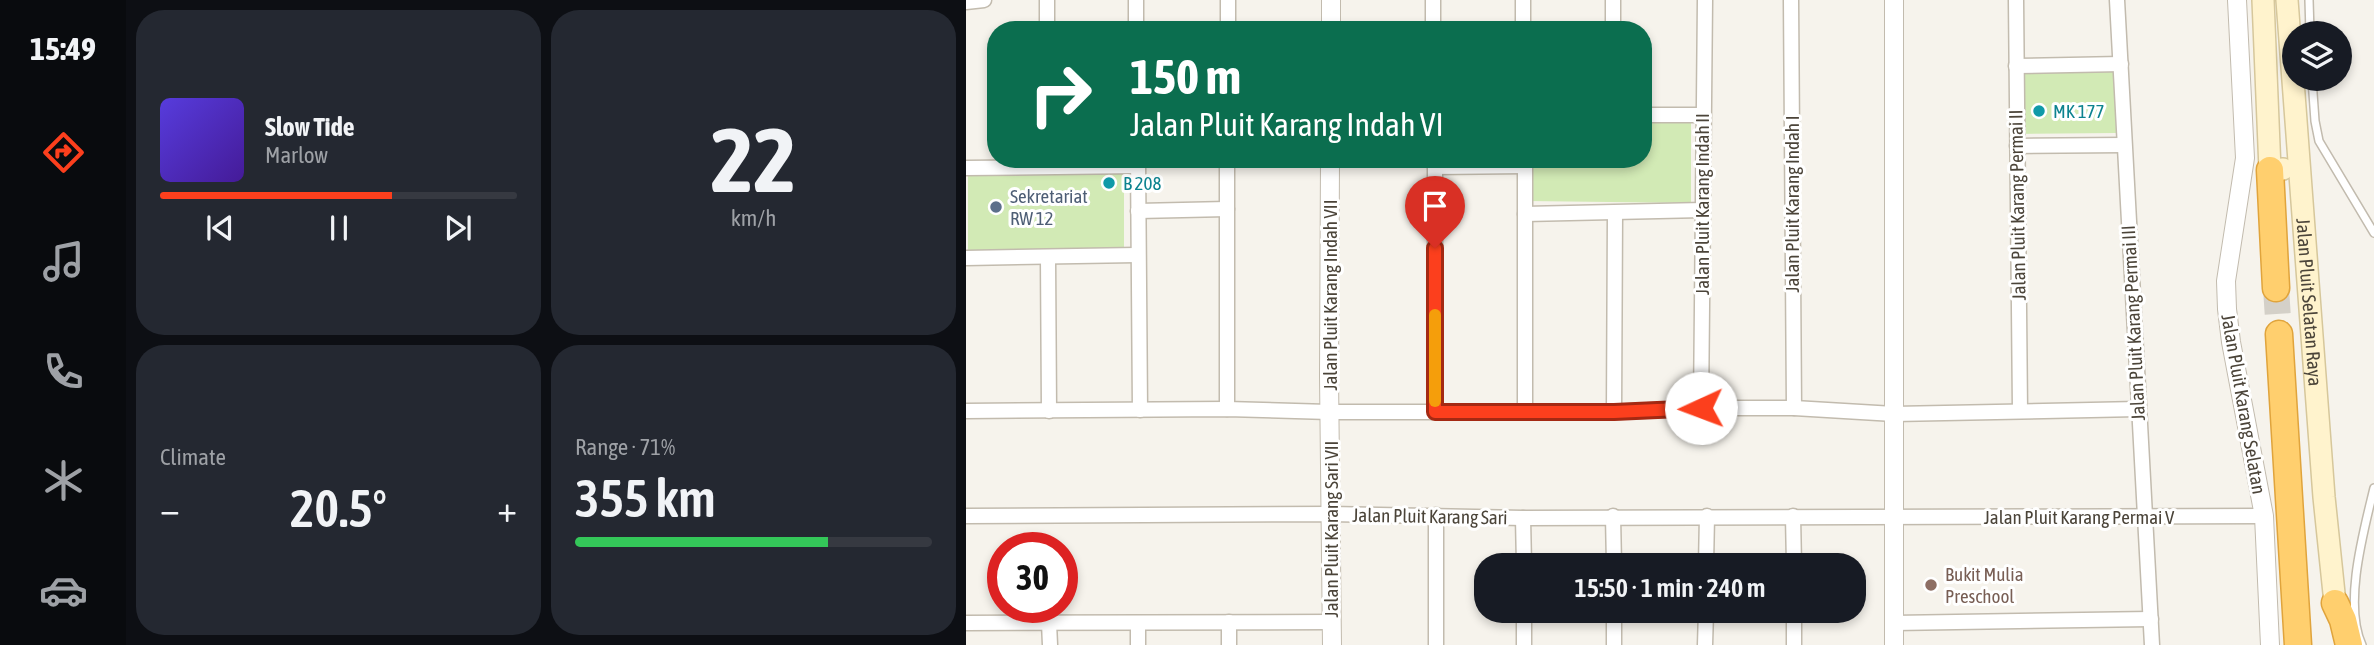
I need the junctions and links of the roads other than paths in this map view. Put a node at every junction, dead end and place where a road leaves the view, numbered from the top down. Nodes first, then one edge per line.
1 (984, 0) edge
2 (1047, 0) edge
3 (1136, 0) edge
4 (1228, 0) edge
5 (1331, 0) edge
6 (1433, 0) edge
7 (1522, 0) edge
8 (1613, 0) edge
9 (1704, 0) edge
10 (1791, 0) edge
11 (1894, 0) edge
12 (2016, 0) edge
13 (2117, 0) edge
14 (2237, 0) edge
15 (2263, 0) edge
16 (2287, 0) edge
17 (2309, 0) edge
18 (966, 2) edge
19 (1047, 21) edge
20 (1136, 21) edge
21 (1228, 21) edge
22 (1331, 21) edge
23 (1433, 21) edge
24 (1523, 21) edge
25 (1613, 21) edge
26 (2310, 21) edge
27 (2121, 64) junction
28 (2016, 66) junction
29 (2313, 91) edge
30 (1702, 115) junction
31 (1652, 116) edge
32 (2124, 145) junction
33 (2017, 146) junction
34 (987, 167) edge
35 (966, 168) edge
36 (1138, 168) edge
37 (1227, 168) edge
38 (1330, 168) edge
39 (1435, 168) edge
40 (1525, 168) edge
41 (2298, 168) junction
42 (2270, 170) junction
43 (1227, 209) junction
44 (1703, 210) junction
45 (1138, 211) junction
46 (1615, 213) junction
47 (1525, 214) junction
48 (2374, 233) edge
49 (1138, 255) junction
50 (966, 258) edge
51 (1048, 258) junction
52 (2276, 288) tunnel mouth
53 (2279, 334) tunnel mouth
54 (1701, 408) junction
55 (1794, 408) junction
56 (1227, 409) junction
57 (2138, 409) junction
58 (1140, 410) junction
59 (966, 411) edge
60 (1049, 411) junction
61 (1525, 411) junction
62 (2020, 411) junction
63 (1329, 412) junction
64 (1435, 412) junction
65 (1614, 412) junction
66 (1894, 414) junction
67 (2374, 488) edge
68 (1331, 513) junction
69 (1436, 515) junction
70 (966, 516) edge
71 (1614, 516) junction
72 (1707, 516) junction
73 (1793, 516) junction
74 (2145, 516) junction
75 (2264, 516) junction
76 (1523, 518) junction
77 (1893, 518) junction
78 (1524, 553) edge
79 (1614, 553) edge
80 (1706, 553) edge
81 (1794, 553) edge
82 (2335, 603) junction
83 (2151, 619) junction
84 (1229, 622) junction
85 (1331, 622) junction
86 (966, 623) edge
87 (987, 623) edge
88 (1049, 623) edge
89 (1078, 623) edge
90 (1138, 623) junction
91 (1524, 623) edge
92 (1614, 623) edge
93 (1706, 623) edge
94 (1794, 623) edge
95 (1894, 623) junction
96 (1050, 645) edge
97 (1138, 645) edge
98 (1229, 645) edge
99 (1332, 645) edge
100 (1436, 645) edge
101 (1524, 645) edge
102 (1614, 645) edge
103 (1705, 645) edge
104 (1794, 645) edge
105 (1894, 645) edge
106 (2152, 645) edge
107 (2270, 645) edge
108 (2298, 645) edge
109 (2338, 645) edge
110 (2349, 645) edge
111 (2362, 645) edge

1 - 18 street
2 - 19 street
3 - 20 street
4 - 21 street
5 - 22 street
6 - 23 street
7 - 24 street
8 - 25 street
9 - 30 street, Jalan Pluit Karang Indah II
10 - 55 street, Jalan Pluit Karang Indah I
11 - 66 street
12 - 28 street, Jalan Pluit Karang Permai II
13 - 27 street, Jalan Pluit Karang Permai III
14 - 75 street, Jalan Pluit Karang Selatan
15 - 42 main road
16 - 41 main road, Jalan Pluit Selatan Raya
17 - 26 lane
27 - 28 street
27 - 32 street, Jalan Pluit Karang Permai III
28 - 33 street, Jalan Pluit Karang Permai II
29 - 48 lane
30 - 31 street
30 - 44 street, Jalan Pluit Karang Indah II
32 - 33 street
32 - 57 street, Jalan Pluit Karang Permai III
33 - 62 street, Jalan Pluit Karang Permai II
34 - 35 street
36 - 45 street
37 - 43 street
38 - 63 street, Jalan Pluit Karang Indah VII
39 - 64 street
40 - 47 street
41 - 42 main road
41 - 82 main road, Jalan Pluit Selatan Raya
42 - 52 highway
43 - 45 street
43 - 56 street
44 - 46 street
44 - 54 street, Jalan Pluit Karang Indah II
45 - 49 street
46 - 47 street
46 - 65 street
47 - 61 street
49 - 51 street
49 - 58 street
50 - 51 street
51 - 60 street
53 - 108 highway
54 - 55 street, Jalan Pluit Karang Indah VII
54 - 65 street, Jalan Pluit Karang Indah VII
55 - 66 street, Jalan Pluit Karang Indah VII
56 - 58 street
56 - 63 street
57 - 62 street, Jalan Pluit Karang Indah VII
57 - 74 street, Jalan Pluit Karang Permai III
58 - 60 street
59 - 60 street
61 - 64 street, Jalan Pluit Karang Indah VII
61 - 65 street, Jalan Pluit Karang Indah VII
62 - 66 street, Jalan Pluit Karang Indah VII
63 - 64 street, Jalan Pluit Karang Indah VII
63 - 68 street, Jalan Pluit Karang Sari VII
66 - 77 street
67 - 111 lane
68 - 69 street, Jalan Pluit Karang Sari
68 - 70 street, Jalan Pluit Karang Sari
68 - 85 street, Jalan Pluit Karang Sari VII
69 - 76 street, Jalan Pluit Karang Sari
69 - 100 street
71 - 72 street, Jalan Pluit Karang Sari
71 - 76 street, Jalan Pluit Karang Sari
71 - 79 street
72 - 73 street, Jalan Pluit Karang Sari
72 - 80 street
73 - 77 street, Jalan Pluit Karang Sari
73 - 81 street
74 - 75 street, Jalan Pluit Karang Permai V
74 - 77 street, Jalan Pluit Karang Permai V
74 - 83 street, Jalan Pluit Karang Permai III
75 - 107 street, Jalan Pluit Karang Selatan
76 - 78 street
77 - 95 street
82 - 109 highway
82 - 110 highway
83 - 95 street
83 - 106 street, Jalan Pluit Karang Permai III
84 - 85 street
84 - 90 street
84 - 98 street
85 - 99 street, Jalan Pluit Karang Sari VII
86 - 87 street
88 - 96 street
89 - 90 street
90 - 97 street
91 - 101 street
92 - 102 street
93 - 103 street
94 - 104 street
95 - 105 street

